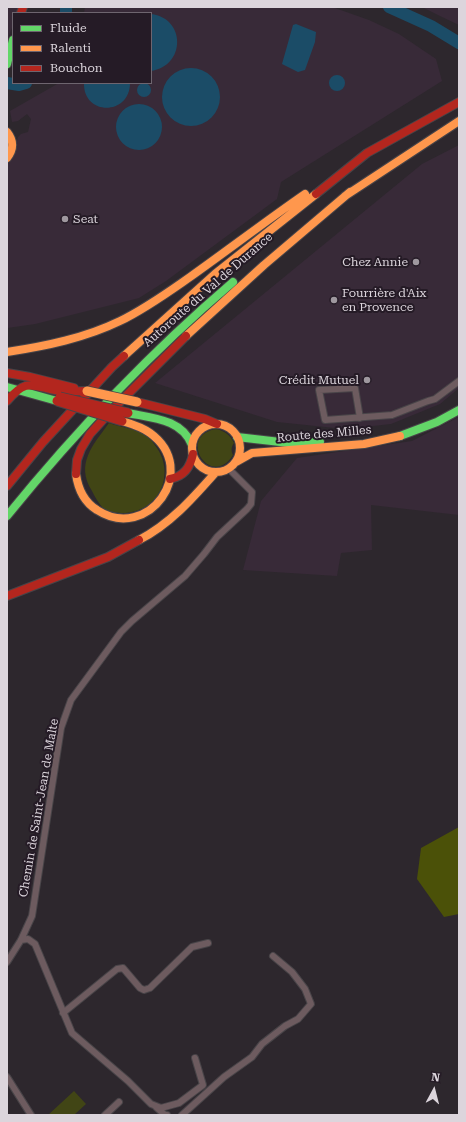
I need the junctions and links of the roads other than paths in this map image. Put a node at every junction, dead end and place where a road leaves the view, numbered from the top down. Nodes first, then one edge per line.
1 (12, 44) edge
2 (8, 61) edge
3 (459, 102) edge
4 (459, 122) edge
5 (7, 132) edge
6 (368, 153) junction
7 (7, 158) edge
8 (350, 192) junction
9 (7, 352) edge
10 (7, 373) edge
11 (459, 381) edge
12 (7, 386) edge
13 (19, 388) junction
14 (62, 394) junction
15 (7, 401) edge
16 (459, 404) edge
17 (459, 410) edge
18 (360, 418) junction
19 (219, 425) junction
20 (237, 437) junction
21 (192, 450) junction
22 (233, 465) junction
23 (216, 472) junction
24 (170, 479) junction
25 (7, 486) edge
26 (7, 516) edge
27 (7, 596) edge
28 (21, 940) junction
29 (208, 943) dead end
30 (273, 956) dead end
31 (7, 962) edge
32 (63, 1013) junction
33 (195, 1058) dead end
34 (7, 1077) edge
35 (118, 1102) dead end
36 (155, 1106) junction
37 (31, 1115) edge
38 (105, 1115) edge
39 (167, 1115) edge
40 (182, 1115) edge

1 - 2 main road
3 - 6 main road, Autoroute du Val de Durance
4 - 8 main road, Autoroute du Val de Durance
5 - 7 main road
6 - 9 main road
6 - 25 main road, Autoroute du Val de Durance
8 - 24 main road
8 - 26 main road, Autoroute du Val de Durance
10 - 14 main road
11 - 18 street
12 - 13 main road
13 - 14 main road
13 - 15 main road
14 - 19 main road, bridge
14 - 21 main road, bridge
14 - 24 main road, bridge
16 - 20 main road, Route des Milles
17 - 22 main road, Route des Milles
18 - 18 street
19 - 20 main road
19 - 21 main road
20 - 22 main road
21 - 23 main road
21 - 24 main road
22 - 23 main road
22 - 28 street, Chemin de Saint-Jean de Malte
23 - 27 main road
28 - 31 street, Chemin de Saint-Jean de Malte
28 - 32 street
29 - 32 street
30 - 40 street
32 - 36 street
33 - 36 street
34 - 37 street
35 - 38 street
36 - 39 street

